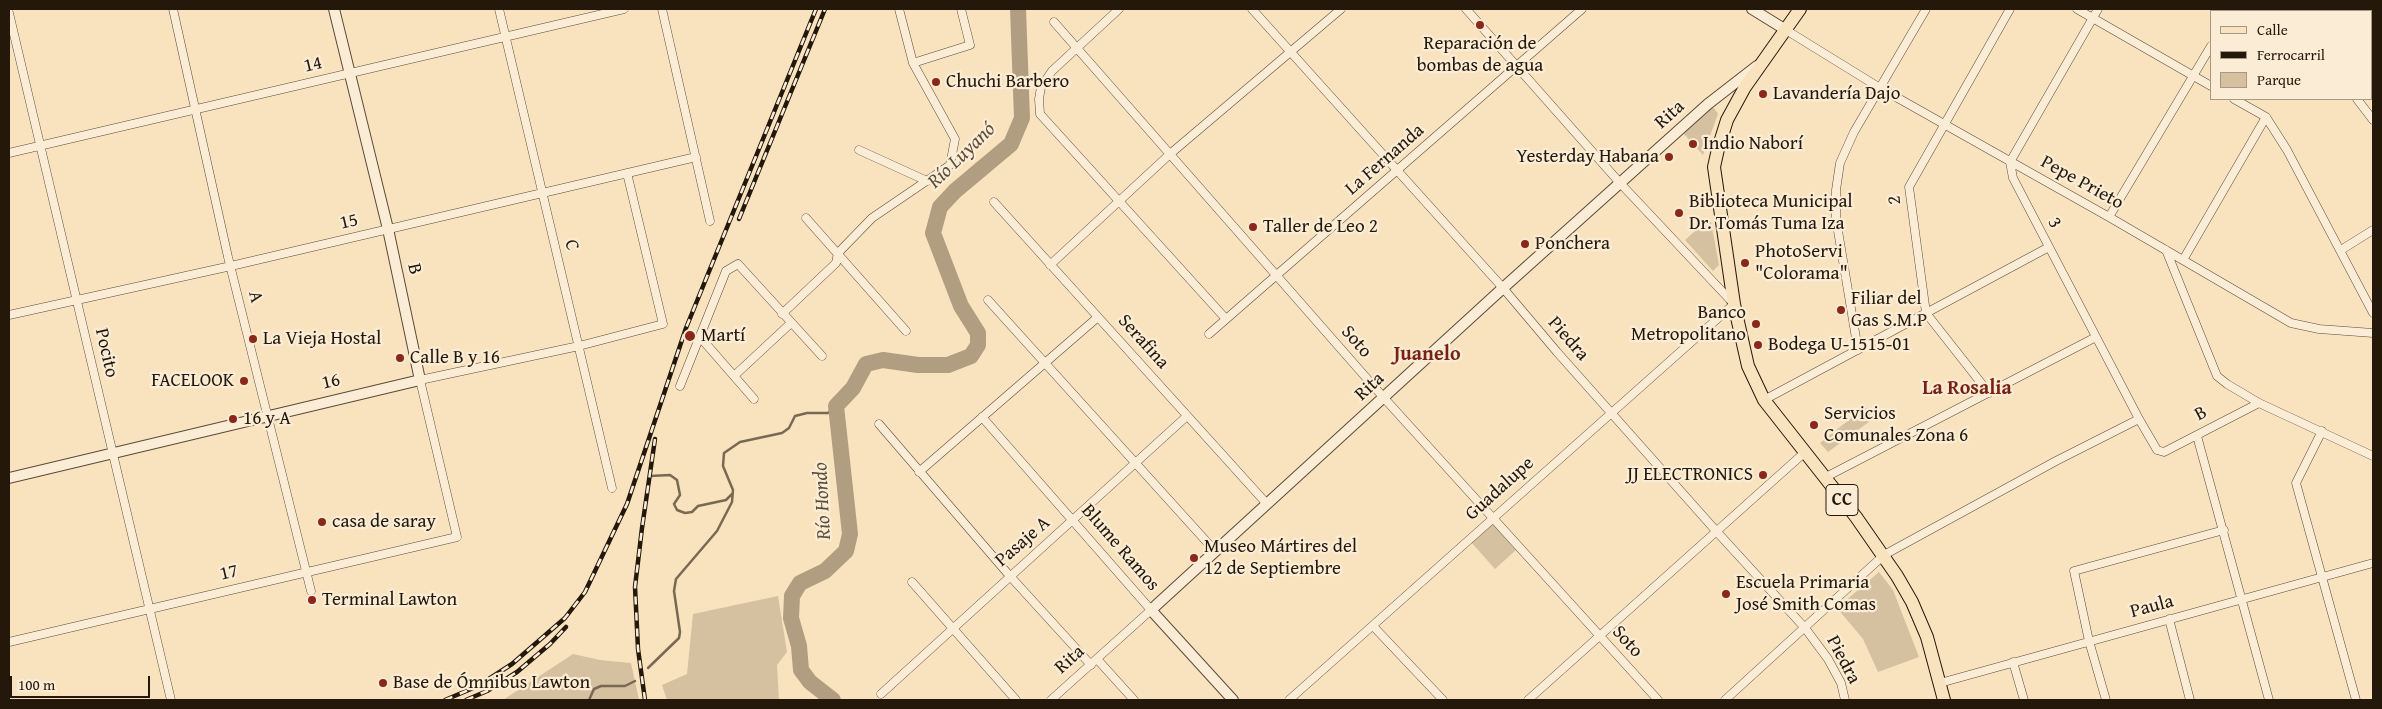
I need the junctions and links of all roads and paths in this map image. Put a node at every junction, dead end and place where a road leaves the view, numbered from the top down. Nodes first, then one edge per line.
1 (173, 9) edge
2 (334, 9) edge
3 (500, 9) edge
4 (624, 9) edge
5 (662, 9) edge
6 (899, 9) edge
7 (960, 9) edge
8 (1119, 9) edge
9 (1252, 9) edge
10 (1341, 9) edge
11 (1466, 9) edge
12 (1582, 9) edge
13 (1752, 9) edge
14 (1800, 9) edge
15 (1926, 9) edge
16 (2010, 9) edge
17 (2077, 9) edge
18 (2098, 9) edge
19 (9, 13) edge
20 (2093, 18) junction
21 (1054, 22) dead end
22 (1786, 30) junction
23 (506, 36) junction
24 (1076, 48) junction
25 (2210, 48) edge
26 (1290, 52) junction
27 (914, 63) junction
28 (1760, 63) junction
29 (1517, 66) junction
30 (349, 74) junction
31 (2193, 76) junction
32 (2210, 85) edge
33 (1880, 88) junction
34 (2236, 100) edge
35 (2358, 100) edge
36 (196, 109) junction
37 (2266, 117) junction
38 (2373, 120) edge
39 (1944, 124) junction
40 (40, 146) junction
41 (859, 150) dead end
42 (9, 153) edge
43 (1170, 154) junction
44 (696, 157) junction
45 (2010, 162) junction
46 (1398, 171) junction
47 (627, 172) junction
48 (927, 181) junction
49 (1620, 183) junction
50 (541, 192) junction
51 (1120, 201) junction
52 (994, 202) dead end
53 (2109, 217) junction
54 (806, 218) dead end
55 (710, 221) dead end
56 (388, 230) junction
57 (2373, 230) edge
58 (2049, 247) junction
59 (2166, 250) junction
60 (2341, 250) junction
61 (838, 253) junction
62 (2183, 260) junction
63 (1050, 264) junction
64 (231, 266) junction
65 (1277, 276) junction
66 (1503, 288) junction
67 (77, 299) junction
68 (988, 300) dead end
69 (1734, 304) junction
70 (1926, 313) junction
71 (2373, 313) edge
72 (782, 314) junction
73 (9, 315) edge
74 (1098, 317) junction
75 (1226, 319) junction
76 (791, 324) junction
77 (906, 331) dead end
78 (2373, 333) edge
79 (1209, 334) dead end
80 (700, 337) junction
81 (2096, 338) junction
82 (579, 346) junction
83 (1858, 350) junction
84 (822, 356) dead end
85 (1045, 364) junction
86 (734, 376) junction
87 (420, 380) junction
88 (680, 386) dead end
89 (1989, 393) junction
90 (1384, 398) junction
91 (754, 400) dead end
92 (1764, 400) junction
93 (2259, 403) junction
94 (1611, 412) junction
95 (267, 415) junction
96 (1187, 416) junction
97 (982, 417) junction
98 (2138, 419) junction
99 (879, 424) dead end
100 (2322, 431) junction
101 (2197, 436) junction
102 (2160, 452) joint
103 (112, 453) junction
104 (1804, 453) junction
105 (2373, 456) edge
106 (1136, 464) junction
107 (919, 472) junction
108 (9, 478) edge
109 (1824, 478) junction
110 (612, 488) dead end
111 (1267, 504) junction
112 (1492, 518) junction
113 (1072, 520) junction
114 (2224, 530) junction
115 (1717, 532) junction
116 (457, 537) joint
117 (1215, 551) junction
118 (1884, 555) junction
119 (2373, 563) edge
120 (307, 572) junction
121 (1009, 575) junction
122 (2322, 577) junction
123 (912, 582) dead end
124 (311, 592) dead end
125 (2243, 599) junction
126 (150, 608) junction
127 (1151, 610) junction
128 (2169, 619) junction
129 (1373, 626) junction
130 (1805, 628) junction
131 (952, 629) junction
132 (1599, 636) junction
133 (9, 642) edge
134 (2089, 642) junction
135 (1097, 659) junction
136 (2013, 662) junction
137 (1090, 665) junction
138 (1940, 682) junction
139 (880, 694) dead end
140 (171, 700) edge
141 (1016, 700) edge
142 (1051, 700) edge
143 (1134, 700) edge
144 (1233, 700) edge
145 (1289, 700) edge
146 (1442, 700) edge
147 (1528, 700) edge
148 (1658, 700) edge
149 (1725, 700) edge
150 (1845, 700) edge
151 (1944, 700) edge
152 (2024, 700) edge
153 (2106, 700) edge
154 (2190, 700) edge
155 (2269, 700) edge
156 (2356, 700) edge

1 - 36 street, A
2 - 30 street, B
3 - 23 street, C
4 - 23 street, 14
5 - 44 street
6 - 27 street
7 - 27 street
8 - 24 street
9 - 26 street, Piedra
10 - 26 street
11 - 29 street
12 - 29 street, La Fernanda
13 - 22 street
14 - 22 main road, CC
15 - 33 street
16 - 39 street, 2
17 - 20 street
18 - 20 street
19 - 40 street, Pocito
20 - 31 street
20 - 45 street
21 - 24 street, Soto
22 - 28 main road, CC
22 - 33 street, Pepe Prieto
23 - 30 street, 14
23 - 50 street, C
24 - 43 street, Soto
24 - 51 street
25 - 31 street
26 - 43 street
26 - 46 street, Piedra
27 - 48 street
28 - 49 street, Rita
28 - 69 main road, CC
29 - 46 street, La Fernanda
29 - 49 street
30 - 36 street, 14
30 - 56 street, B
31 - 32 street
31 - 53 street
33 - 39 street, Pepe Prieto
33 - 83 street
34 - 37 street
35 - 38 street
36 - 40 street, 14
36 - 64 street, A
37 - 60 street
37 - 62 street
39 - 45 street, Pepe Prieto
39 - 70 street, 2
40 - 42 street, 14
40 - 67 street, Pocito
41 - 48 street
43 - 51 street
43 - 65 street, Soto
44 - 47 street, 15
44 - 55 street
45 - 53 street, Pepe Prieto
45 - 58 street, 3
46 - 65 street, La Fernanda
46 - 66 street, Piedra
47 - 50 street, 15
47 - 82 street, 16
48 - 61 street
49 - 66 street, Rita
49 - 69 street
50 - 56 street, 15
50 - 82 street, C
51 - 63 street
51 - 75 street
52 - 63 street, Serafina
53 - 59 street, Pepe Prieto
54 - 61 street
56 - 64 street, 15
56 - 87 street, B
57 - 60 street
58 - 70 street
58 - 81 street, 3
59 - 62 street, Pepe Prieto
59 - 93 street
60 - 71 street
61 - 72 street
61 - 77 street
62 - 78 street, Pepe Prieto
63 - 74 street, Serafina
64 - 67 street, 15
64 - 95 street, A
65 - 75 street, La Fernanda
65 - 90 street, Soto
66 - 90 street, Rita
66 - 94 street, Piedra
67 - 73 street, 15
67 - 103 street, Pocito
68 - 85 street
69 - 92 main road, CC
69 - 94 street, Guadalupe
70 - 83 street
70 - 89 street
72 - 76 street
72 - 80 street
74 - 85 street
74 - 96 street, Serafina
75 - 79 street, La Fernanda
76 - 84 street
76 - 86 street
80 - 86 street
80 - 88 street
81 - 89 street
81 - 98 street, 3
82 - 87 street, 16
82 - 110 street, C
83 - 92 street
85 - 97 street
85 - 106 street
86 - 91 street
87 - 95 street, 16
87 - 116 street, B
89 - 109 street
90 - 111 street, Rita
90 - 112 street, Soto
92 - 104 main road, CC
93 - 100 street
93 - 101 street, B
94 - 112 street, Guadalupe
94 - 115 street, Piedra
95 - 103 street, 16
95 - 120 street, A
96 - 106 street, Pasaje A
96 - 111 street, Serafina
97 - 107 street
97 - 113 street, Blume Ramos
98 - 102 street, 3
98 - 118 street
99 - 107 street
100 - 105 street
100 - 122 street
101 - 102 street, B
101 - 114 street
103 - 108 street, 16
103 - 126 street, Pocito
104 - 109 main road, CC
104 - 115 street
106 - 113 street, Pasaje A
106 - 117 street
107 - 121 street
109 - 118 main road, CC
111 - 117 street, Rita
112 - 129 street, Guadalupe
112 - 132 street, Soto
113 - 121 street, Pasaje A
113 - 127 street, Blume Ramos
114 - 125 street
114 - 134 street
115 - 130 street, Piedra
115 - 132 street
116 - 120 street, 17
117 - 127 street, Rita
118 - 130 street
118 - 138 main road, CC
119 - 122 street, Paula
120 - 124 street, A
120 - 126 street, 17
121 - 131 street, Pasaje A
121 - 137 street
122 - 125 street, Paula
122 - 156 street
123 - 131 street
125 - 128 street, Paula
125 - 155 street
126 - 133 street, 17
126 - 140 street, Pocito
127 - 135 street, Rita
127 - 144 street, Blume Ramos
128 - 134 street, Paula
128 - 154 street
129 - 145 street, Guadalupe
129 - 146 street
130 - 149 street
130 - 150 street, Piedra
131 - 139 street, Pasaje A
131 - 141 street
132 - 147 street
132 - 148 street, Soto
134 - 136 street, Paula
134 - 153 street
135 - 137 street, Rita
135 - 143 street
136 - 138 street, Paula
136 - 152 street
137 - 142 street, Rita
138 - 151 main road, CC

